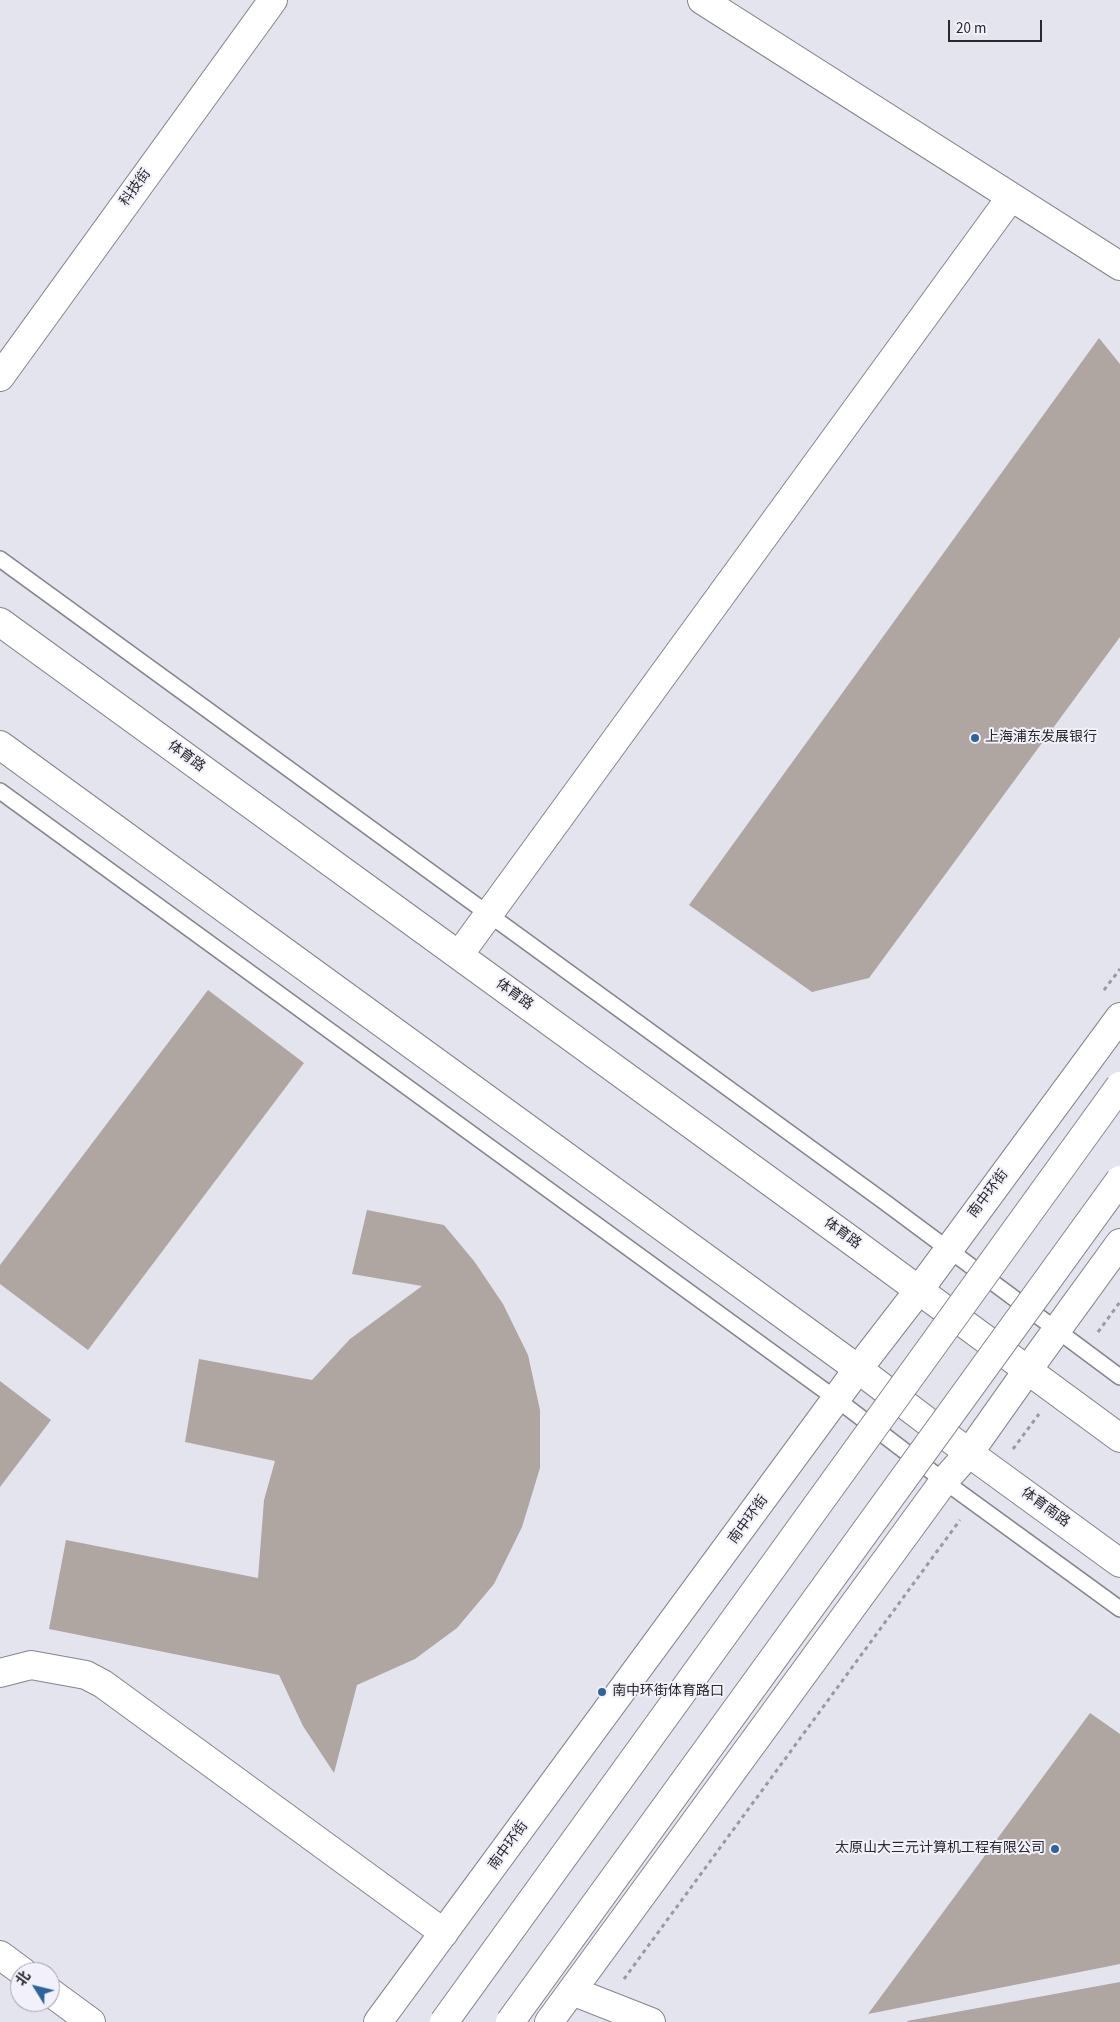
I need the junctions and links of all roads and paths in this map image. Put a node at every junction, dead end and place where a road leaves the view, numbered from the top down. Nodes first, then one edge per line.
1 (273, 0) edge
2 (702, 0) edge
3 (1011, 197) junction
4 (1120, 266) edge
5 (0, 377) edge
6 (0, 560) edge
7 (0, 622) edge
8 (0, 745) edge
9 (0, 791) edge
10 (488, 915) junction
11 (459, 955) junction
12 (1120, 1017) edge
13 (1120, 1086) edge
14 (1120, 1180) edge
15 (1120, 1243) edge
16 (948, 1249) junction
17 (919, 1290) junction
18 (1120, 1302) edge
19 (1056, 1330) junction
20 (1085, 1350) junction
21 (858, 1369) junction
22 (1027, 1371) junction
23 (1120, 1377) edge
24 (1055, 1391) junction
25 (836, 1399) junction
26 (1120, 1438) edge
27 (969, 1453) junction
28 (996, 1472) junction
29 (944, 1481) junction
30 (973, 1502) junction
31 (1120, 1563) edge
32 (1120, 1609) edge
33 (0, 1673) edge
34 (444, 1933) junction
35 (572, 1991) junction
36 (60, 1999) edge
37 (606, 2004) junction
38 (91, 2022) edge
39 (378, 2022) edge
40 (444, 2022) edge
41 (510, 2022) edge
42 (550, 2022) edge
43 (651, 2022) edge

1 - 5 main road, 科技街
2 - 3 main road
3 - 4 main road
3 - 10 main road
6 - 10 lane
7 - 11 main road, 体育路
8 - 21 main road
9 - 25 lane
10 - 11 main road
10 - 16 lane
11 - 17 main road, 体育路
12 - 16 main road, 南中环街
13 - 40 main road, bridge
14 - 41 main road, bridge
15 - 19 main road
16 - 17 main road, 南中环街
16 - 19 lane
17 - 21 main road, 南中环街
17 - 22 main road, 体育路
18 - 20 path
19 - 20 lane
19 - 22 main road
20 - 23 lane
21 - 25 main road, 南中环街
21 - 27 main road
22 - 24 main road
22 - 27 main road
24 - 26 main road
24 - 28 path
25 - 29 lane
25 - 34 main road, 南中环街
27 - 28 main road, 体育南路
27 - 29 main road
28 - 31 main road, 体育南路
29 - 30 lane
29 - 35 main road
30 - 32 lane
30 - 37 path
33 - 34 main road
34 - 39 main road, 南中环街
35 - 37 main road
35 - 42 main road
36 - 38 main road
37 - 43 main road

